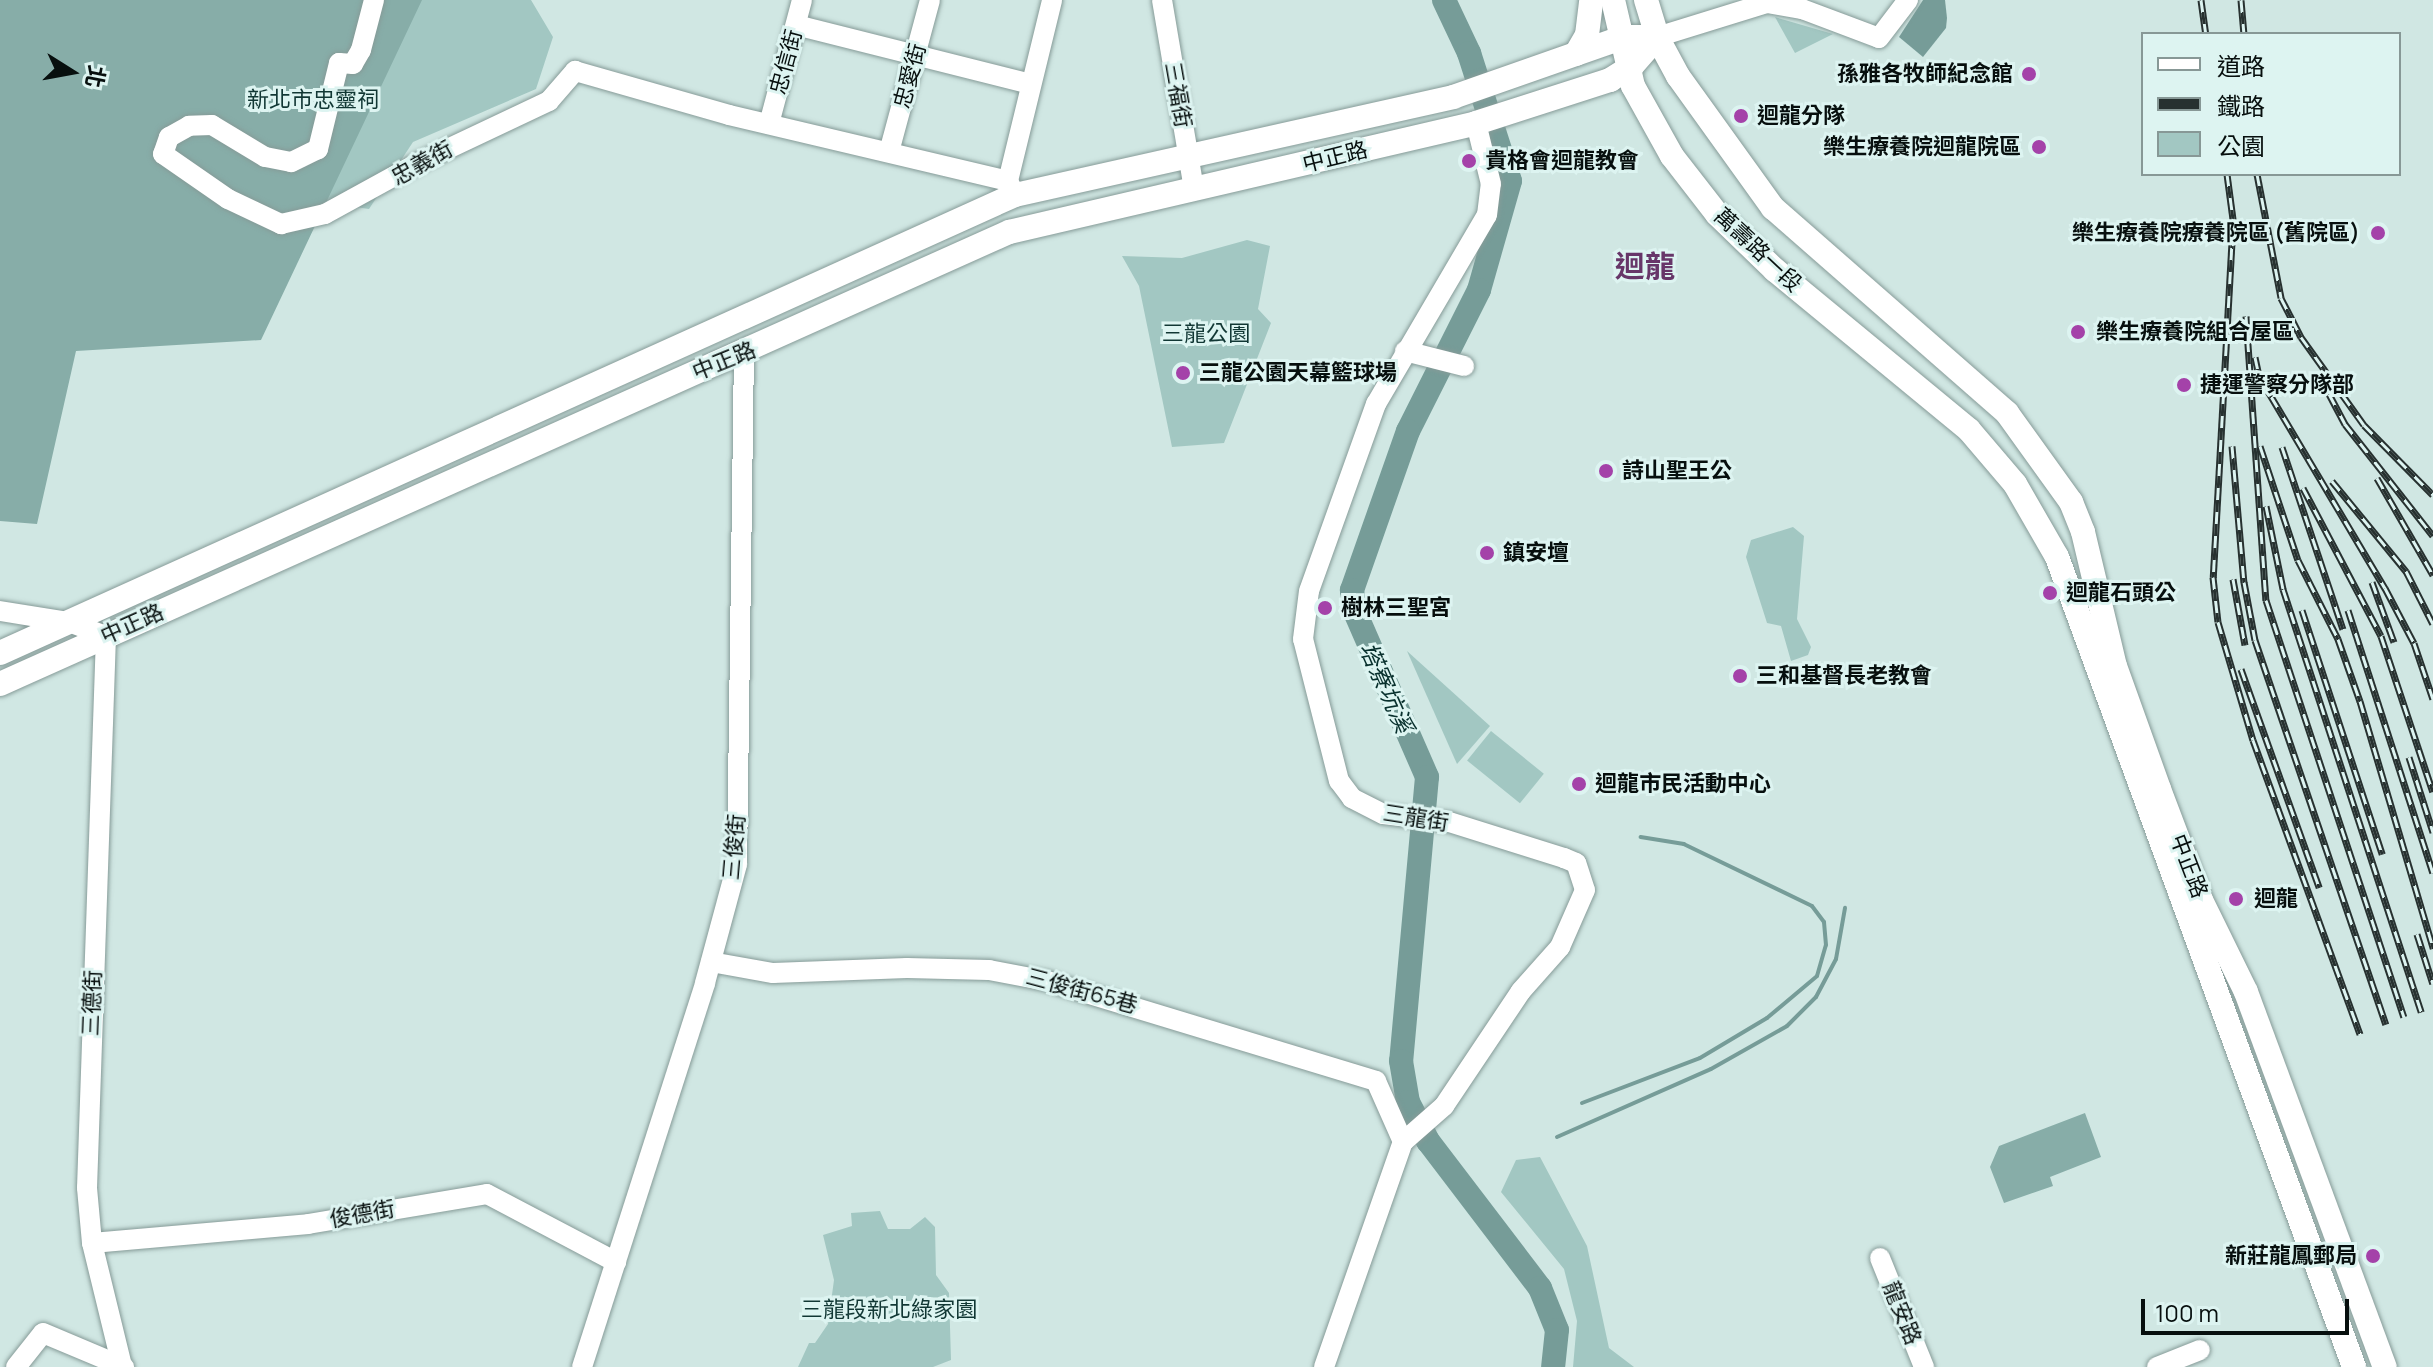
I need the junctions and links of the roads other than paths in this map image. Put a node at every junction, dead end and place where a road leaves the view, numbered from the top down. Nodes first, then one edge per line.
1 (374, 0) edge
2 (802, 0) edge
3 (930, 0) edge
4 (1052, 0) edge
5 (1162, 0) edge
6 (1591, 0) edge
7 (1613, 0) edge
8 (1646, 0) edge
9 (1908, 0) edge
10 (796, 25) junction
11 (1666, 34) junction
12 (1624, 37) junction
13 (1576, 54) junction
14 (916, 55) junction
15 (1632, 66) junction
16 (1031, 84) junction
17 (1476, 123) junction
18 (769, 124) junction
19 (889, 152) junction
20 (1188, 156) junction
21 (1011, 188) junction
22 (1194, 190) junction
23 (1025, 227) junction
24 (741, 319) junction
25 (1405, 351) junction
26 (744, 353) junction
27 (1464, 366) dead end
28 (1974, 382) joint
29 (1948, 409) joint
30 (2091, 565) junction
31 (2066, 578) junction
32 (0, 611) edge
33 (69, 622) junction
34 (106, 636) junction
35 (0, 653) edge
36 (0, 684) edge
37 (711, 962) junction
38 (1406, 1138) junction
39 (92, 1243) junction
40 (1880, 1258) dead end
41 (616, 1262) junction
42 (2200, 1350) dead end
43 (123, 1366) edge
44 (16, 1367) edge
45 (582, 1367) edge
46 (1324, 1367) edge
47 (1924, 1367) edge
48 (2157, 1367) edge
49 (2354, 1367) edge
50 (2385, 1367) edge

1 - 18 street, 忠義街
2 - 10 street, 忠信街
3 - 14 street, 忠愛街
4 - 16 street
5 - 20 street, 三福街
6 - 13 main road
7 - 12 main road, 萬壽路一段
8 - 11 main road, 萬壽路一段
9 - 11 street
10 - 14 street
10 - 18 street, 忠信街
11 - 12 main road
11 - 15 main road
11 - 28 main road, 萬壽路一段
12 - 13 main road
12 - 15 main road, 萬壽路一段
13 - 20 main road, 中正路
14 - 16 street
14 - 19 street, 忠愛街
15 - 17 main road, 中正路
15 - 29 main road, 萬壽路一段
16 - 21 street
17 - 22 main road, 中正路
17 - 25 street, 三龍街
18 - 19 street, 忠義街
19 - 21 street, 忠義街
20 - 21 main road, 中正路
20 - 22 street, 三福街
21 - 23 main road
21 - 24 main road, 中正路
22 - 23 main road, 中正路
23 - 26 main road, 中正路
24 - 26 main road
24 - 33 main road, 中正路
25 - 27 street
25 - 38 street, 三龍街
26 - 34 main road, 中正路
26 - 37 street, 三俊街
28 - 30 main road, 中正路
29 - 31 main road, 中正路
30 - 31 main road
30 - 50 main road, 中正路
31 - 49 main road, 中正路
32 - 33 street
33 - 34 street
33 - 35 main road, 中正路
34 - 36 main road, 中正路
34 - 39 street, 三德街
37 - 38 street, 三俊街65巷
37 - 41 street, 三俊街
38 - 46 street
39 - 41 street, 俊德街
39 - 43 street, 三德街
40 - 47 street, 龍安路
41 - 45 street, 三俊街
42 - 48 street
43 - 44 street, 三德街

